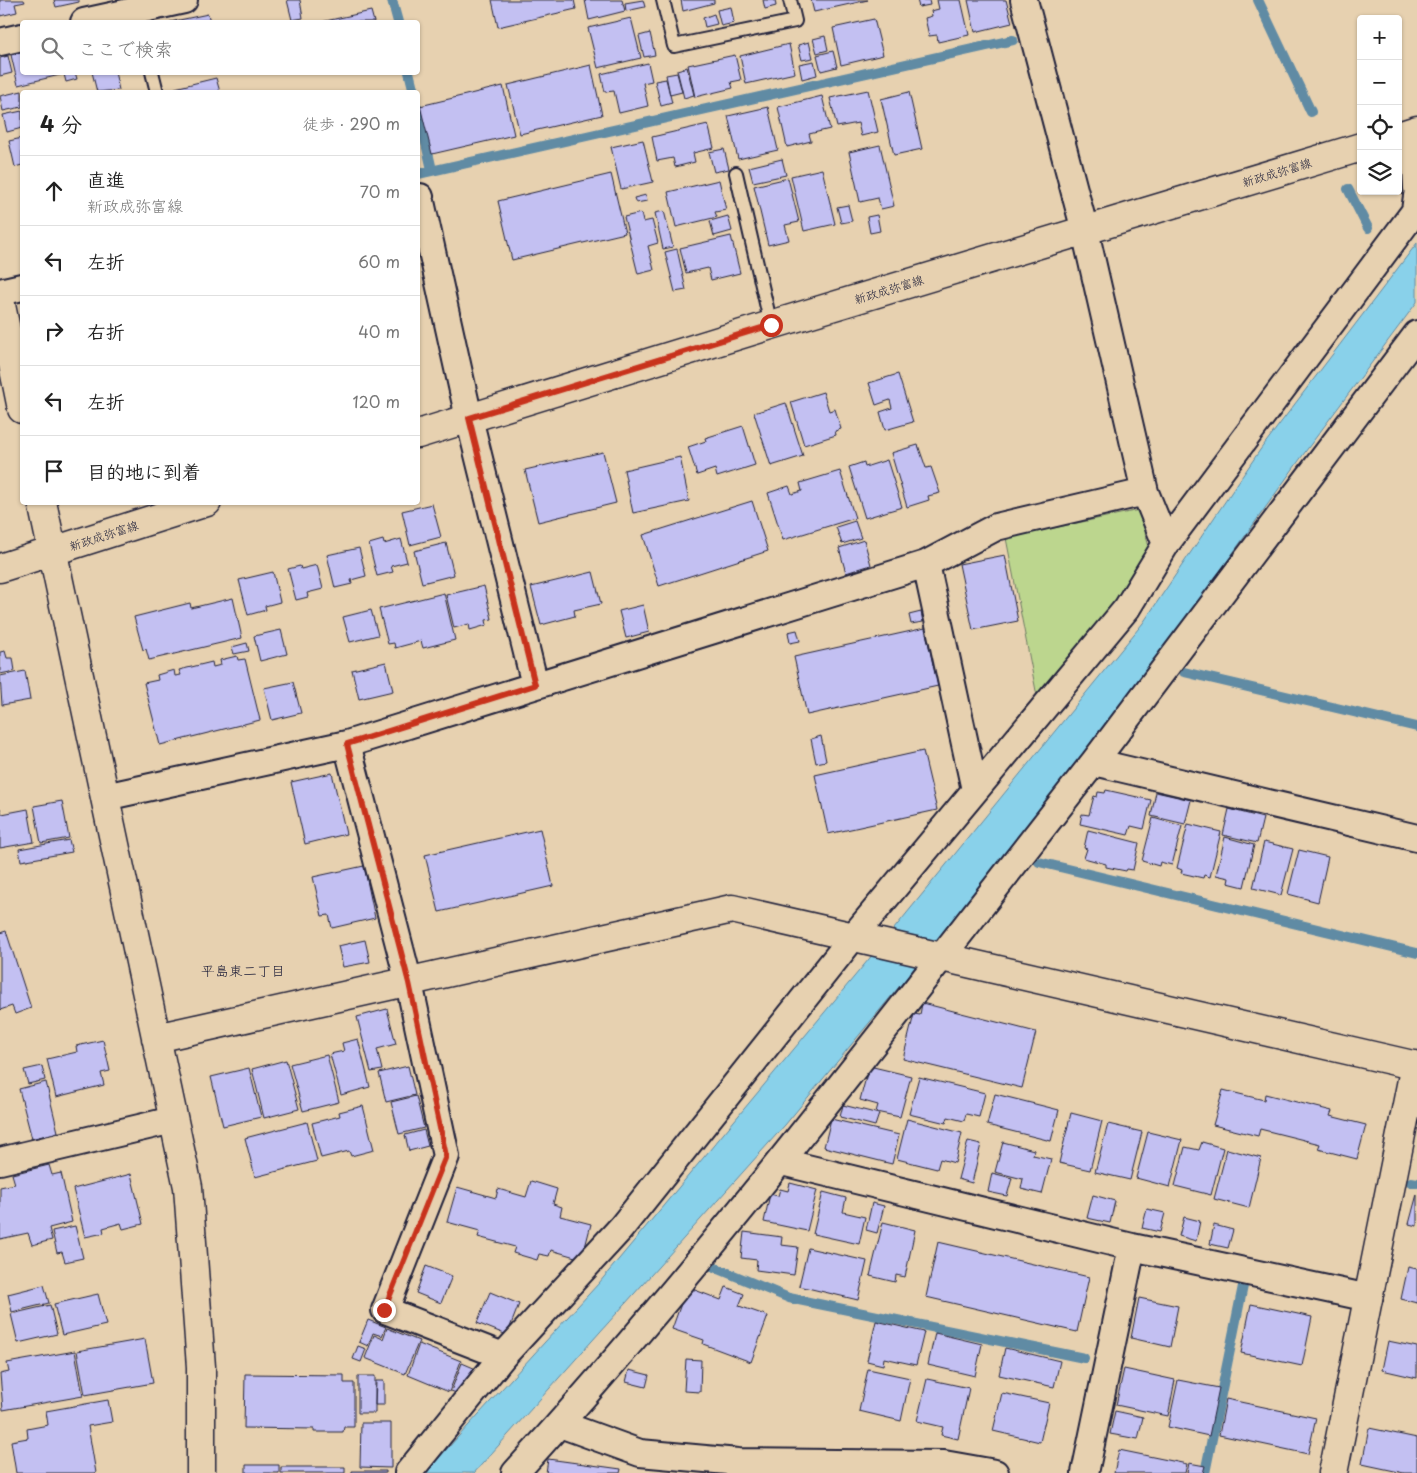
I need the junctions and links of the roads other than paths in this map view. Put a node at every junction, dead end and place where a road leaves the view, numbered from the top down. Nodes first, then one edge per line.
1 (184, 0) edge
2 (663, 0) edge
3 (790, 0) edge
4 (1024, 0) edge
5 (142, 10) edge
6 (94, 20) edge
7 (20, 37) edge
8 (0, 42) edge
9 (153, 75) edge
10 (156, 90) edge
11 (1407, 133) edge
12 (1357, 148) edge
13 (736, 174) dead end
14 (1417, 188) edge
15 (1417, 196) edge
16 (420, 197) edge
17 (1085, 231) junction
18 (20, 287) edge
19 (0, 292) edge
20 (0, 300) edge
21 (771, 325) junction
22 (1417, 334) edge
23 (20, 399) edge
24 (469, 418) junction
25 (420, 433) edge
26 (1145, 492) junction
27 (43, 505) edge
28 (198, 505) edge
29 (1166, 544) junction
30 (52, 553) junction
31 (926, 564) junction
32 (0, 568) edge
33 (535, 685) junction
34 (347, 744) junction
35 (1094, 762) junction
36 (975, 790) junction
37 (105, 797) junction
38 (1417, 838) edge
39 (853, 937) junction
40 (940, 958) junction
41 (409, 983) junction
42 (156, 1038) junction
43 (1416, 1062) edge
44 (173, 1120) junction
45 (0, 1160) edge
46 (782, 1162) junction
47 (1132, 1247) junction
48 (1369, 1298) junction
49 (504, 1356) junction
50 (560, 1424) junction
51 (202, 1473) edge
52 (408, 1473) edge
53 (515, 1473) edge
54 (995, 1473) edge
55 (1085, 1473) edge
56 (1333, 1473) edge

1 - 5 street
2 - 3 lane
4 - 17 street
5 - 6 street
7 - 8 street
9 - 10 lane
11 - 14 street
12 - 17 street, 新政成弥富線
13 - 21 lane
15 - 29 street
16 - 24 street
17 - 21 street, 新政成弥富線
17 - 26 street
18 - 19 street
20 - 23 street
21 - 24 street, 新政成弥富線
22 - 35 street
24 - 25 street, 新政成弥富線
24 - 33 street
26 - 29 street
26 - 31 street
27 - 30 street
28 - 30 street, 新政成弥富線
29 - 36 street
30 - 32 street, 新政成弥富線
30 - 37 street
31 - 33 street
31 - 36 street
33 - 34 street
34 - 37 street
34 - 41 street
35 - 38 street
35 - 40 street
36 - 39 street
37 - 42 street
39 - 40 street
39 - 41 street
39 - 49 street
40 - 43 street
40 - 46 street
41 - 42 street
41 - 49 street
42 - 44 street
43 - 48 street
44 - 45 street
44 - 51 street
46 - 47 street
46 - 50 street
47 - 48 street
47 - 55 street
48 - 56 street
49 - 52 street
50 - 53 street
50 - 54 street

